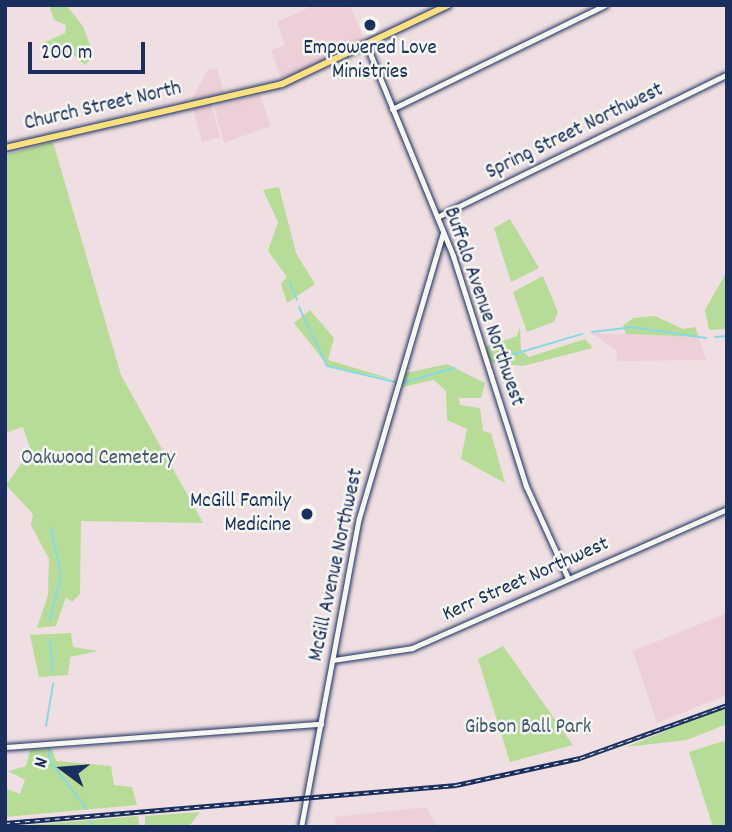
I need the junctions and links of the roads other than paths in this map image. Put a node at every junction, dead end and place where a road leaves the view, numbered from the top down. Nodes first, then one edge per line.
1 (448, 5) edge
2 (605, 5) edge
3 (367, 46) junction
4 (727, 74) edge
5 (392, 108) junction
6 (5, 148) edge
7 (437, 217) junction
8 (443, 233) junction
9 (727, 509) edge
10 (568, 578) junction
11 (333, 660) junction
12 (321, 724) junction
13 (5, 747) edge
14 (301, 827) edge

1 - 3 main road, Church Street North
2 - 5 street
3 - 5 street, Buffalo Avenue Northwest
3 - 6 main road, Church Street North
4 - 7 street, Spring Street Northwest
5 - 7 street, Buffalo Avenue Northwest
7 - 8 street, Buffalo Avenue Northwest
8 - 10 street, Buffalo Avenue Northwest
8 - 11 street, McGill Avenue Northwest
9 - 10 street, Kerr Street Northwest
10 - 11 street, Kerr Street Northwest
11 - 12 street, McGill Avenue Northwest
12 - 13 street
12 - 14 street, McGill Avenue Northwest

